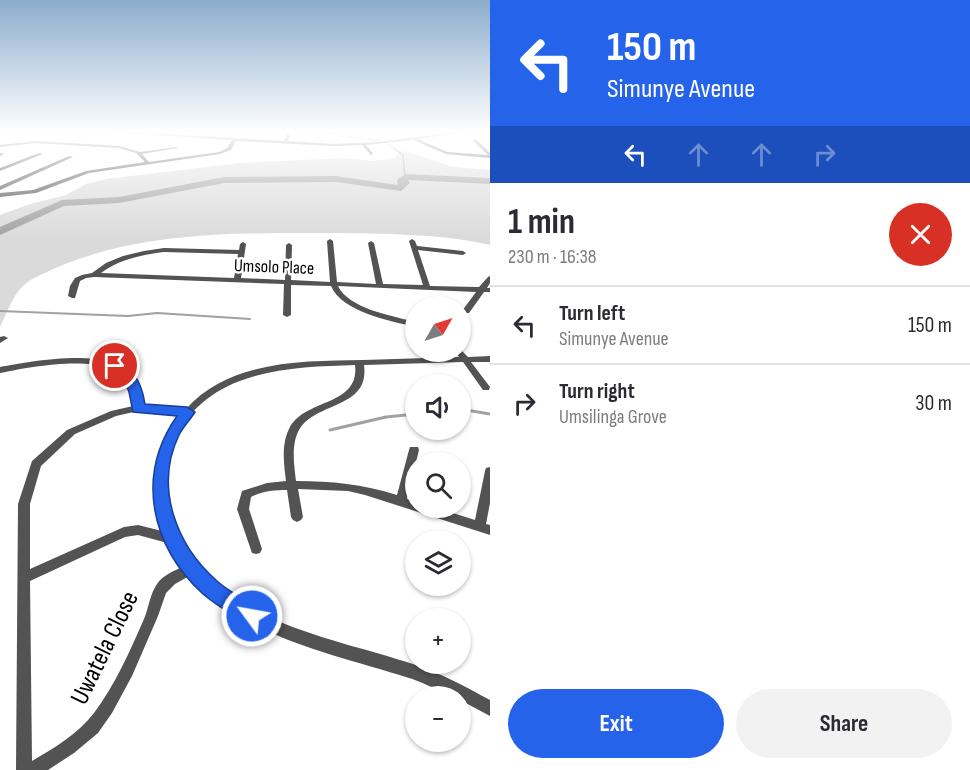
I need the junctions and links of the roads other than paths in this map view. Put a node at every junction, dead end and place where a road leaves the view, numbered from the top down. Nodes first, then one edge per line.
1 (48, 167) edge
2 (107, 167) edge
3 (0, 188) edge
4 (0, 195) edge
5 (330, 241) dead end
6 (371, 243) dead end
7 (289, 245) dead end
8 (463, 253) dead end
9 (94, 275) junction
10 (490, 278) edge
11 (237, 281) junction
12 (288, 283) junction
13 (334, 284) junction
14 (380, 286) junction
15 (427, 288) junction
16 (479, 290) junction
17 (490, 290) edge
18 (72, 296) dead end
19 (471, 303) edge
20 (287, 315) dead end
21 (405, 321) edge
22 (471, 357) edge
23 (490, 359) edge
24 (405, 360) edge
25 (466, 362) edge
26 (359, 363) junction
27 (0, 370) edge
28 (486, 388) dead end
29 (138, 408) junction
30 (187, 412) junction
31 (414, 450) dead end
32 (490, 471) edge
33 (293, 486) junction
34 (400, 501) junction
35 (405, 502) edge
36 (297, 517) dead end
37 (453, 518) edge
38 (485, 529) edge
39 (172, 538) junction
40 (256, 549) dead end
41 (191, 568) junction
42 (23, 578) junction
43 (490, 708) edge
44 (24, 770) edge
45 (33, 770) edge

1 - 3 street
2 - 4 street
5 - 13 street
6 - 14 street
7 - 12 street
8 - 15 street
9 - 11 street, Umsolo Place
9 - 11 street
9 - 18 street
10 - 16 street
11 - 12 street, Umsolo Place
12 - 13 street, Umsolo Place
12 - 20 street
13 - 14 street, Umsolo Place
13 - 21 street
14 - 15 street, Umsolo Place
15 - 16 street, Umsolo Place
16 - 17 street, Umsolo Place
16 - 19 street
22 - 23 street
24 - 26 street
25 - 28 street
26 - 30 street
26 - 33 street
27 - 29 street
29 - 30 street
29 - 42 street
30 - 39 street
31 - 34 street
32 - 38 street
33 - 34 street
33 - 36 street
33 - 40 street
34 - 35 street
37 - 38 street
39 - 41 street
39 - 42 street
41 - 43 street
41 - 45 street, Uwatela Close
42 - 44 street

